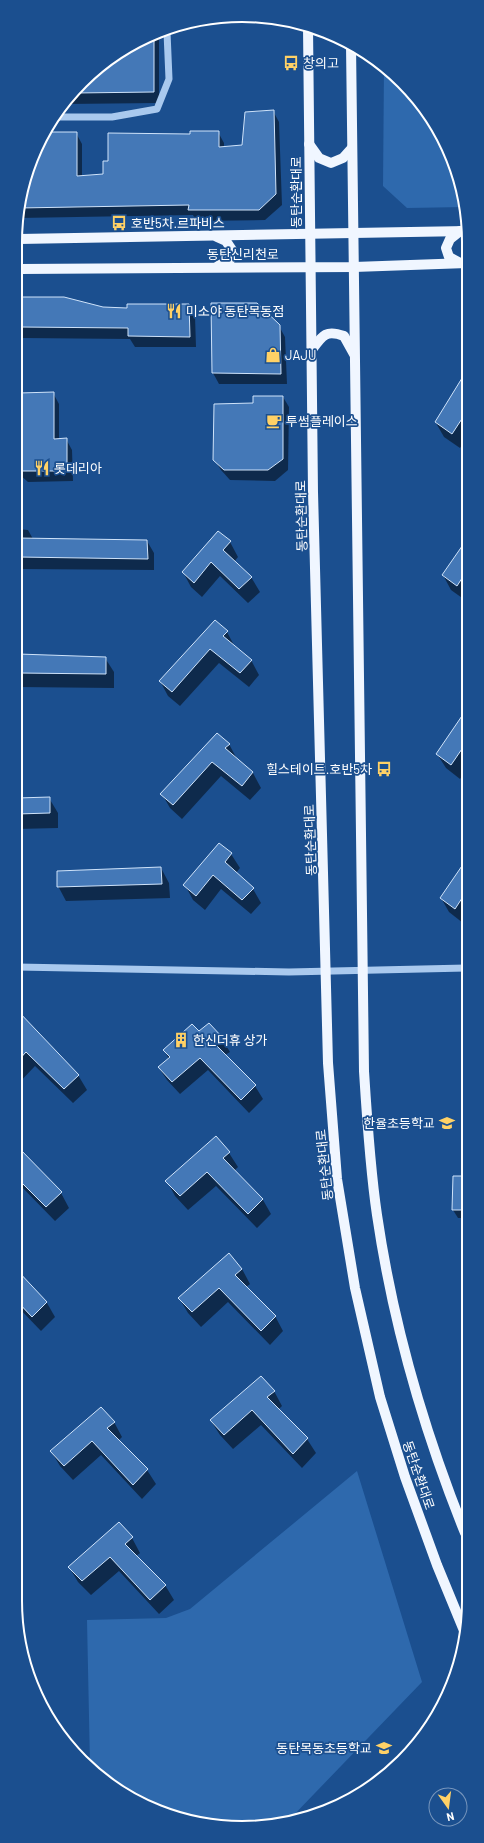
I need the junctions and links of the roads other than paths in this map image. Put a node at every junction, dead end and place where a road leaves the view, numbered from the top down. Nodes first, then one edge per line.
1 (308, 32) edge
2 (167, 35) edge
3 (351, 51) edge
4 (61, 117) edge
5 (309, 144) junction
6 (352, 148) junction
7 (462, 231) edge
8 (462, 232) edge
9 (354, 234) junction
10 (310, 235) junction
11 (215, 236) junction
12 (22, 239) edge
13 (462, 262) edge
14 (462, 263) edge
15 (311, 267) junction
16 (354, 267) junction
17 (215, 268) junction
18 (22, 269) edge
19 (311, 351) junction
20 (355, 356) junction
21 (22, 966) edge
22 (462, 968) edge
23 (363, 971) junction
24 (326, 972) junction
25 (462, 1524) edge
26 (461, 1623) edge

1 - 5 main road, 동탄순환대로
2 - 4 street
3 - 6 main road, 동탄순환대로
5 - 6 main road
5 - 10 main road, 동탄순환대로
6 - 9 main road, 동탄순환대로
7 - 9 main road, 동탄신리천로
8 - 13 main road
9 - 10 main road, 동탄신리천로
9 - 16 main road, 동탄순환대로
10 - 11 main road, 동탄신리천로
10 - 15 main road, 동탄순환대로
11 - 12 main road, 동탄신리천로
11 - 17 main road
14 - 16 main road, 동탄신리천로
15 - 16 main road, 동탄신리천로
15 - 17 main road, 동탄신리천로
15 - 19 main road, 동탄순환대로
16 - 20 main road, 동탄순환대로
17 - 18 main road, 동탄신리천로
19 - 20 main road
19 - 24 main road, 동탄순환대로
20 - 23 main road, 동탄순환대로
21 - 24 street
22 - 23 street
23 - 24 street
23 - 25 main road, 동탄순환대로
24 - 26 main road, 동탄순환대로

